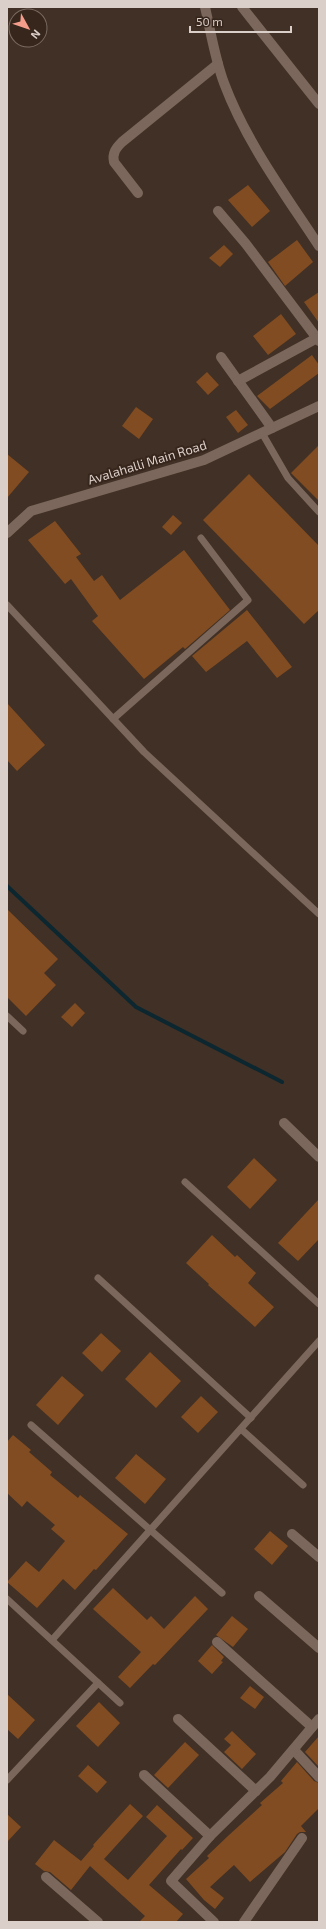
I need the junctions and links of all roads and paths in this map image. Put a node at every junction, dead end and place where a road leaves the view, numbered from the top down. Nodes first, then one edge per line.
1 (205, 7) edge
2 (242, 7) edge
3 (218, 64) junction
4 (319, 104) edge
5 (138, 193) dead end
6 (218, 211) dead end
7 (319, 246) edge
8 (318, 340) edge
9 (221, 357) dead end
10 (238, 381) junction
11 (319, 406) edge
12 (272, 428) junction
13 (262, 433) junction
14 (319, 512) edge
15 (7, 533) edge
16 (201, 538) dead end
17 (7, 605) edge
18 (113, 719) junction
19 (319, 914) edge
20 (7, 1016) edge
21 (23, 1031) dead end
22 (284, 1123) dead end
23 (319, 1156) edge
24 (185, 1182) dead end
25 (98, 1278) dead end
26 (319, 1304) edge
27 (319, 1342) edge
28 (251, 1418) junction
29 (31, 1425) dead end
30 (241, 1429) junction
31 (303, 1485) dead end
32 (151, 1529) junction
33 (292, 1534) dead end
34 (319, 1556) edge
35 (222, 1594) dead end
36 (259, 1596) dead end
37 (10, 1602) edge
38 (7, 1610) edge
39 (52, 1640) junction
40 (217, 1642) dead end
41 (319, 1648) edge
42 (98, 1683) junction
43 (120, 1703) dead end
44 (178, 1719) dead end
45 (316, 1722) edge
46 (294, 1750) junction
47 (144, 1775) dead end
48 (319, 1777) edge
49 (7, 1780) edge
50 (256, 1791) junction
51 (210, 1836) junction
52 (302, 1838) dead end
53 (46, 1877) dead end
54 (98, 1922) edge
55 (214, 1922) edge
56 (244, 1922) edge

1 - 3 street
2 - 4 street
3 - 5 street
3 - 7 street
6 - 8 street
8 - 10 street
9 - 10 street
10 - 12 street
11 - 12 street, Avalahalli Main Road
12 - 13 street, Avalahalli Main Road
13 - 14 lane
13 - 15 street, Avalahalli Main Road
16 - 18 lane
17 - 18 lane
18 - 19 lane
20 - 21 lane
22 - 23 street
24 - 26 lane
25 - 28 lane
27 - 28 lane
28 - 30 lane
29 - 32 lane
30 - 31 lane
30 - 32 lane
32 - 35 lane
32 - 39 lane
33 - 34 street
36 - 41 street
37 - 38 lane
37 - 39 lane
39 - 42 lane
40 - 45 street
42 - 43 lane
42 - 49 lane
44 - 50 street
45 - 46 street
46 - 48 street
46 - 50 street
47 - 51 street
50 - 51 street
51 - 55 street
52 - 56 street
53 - 54 street

